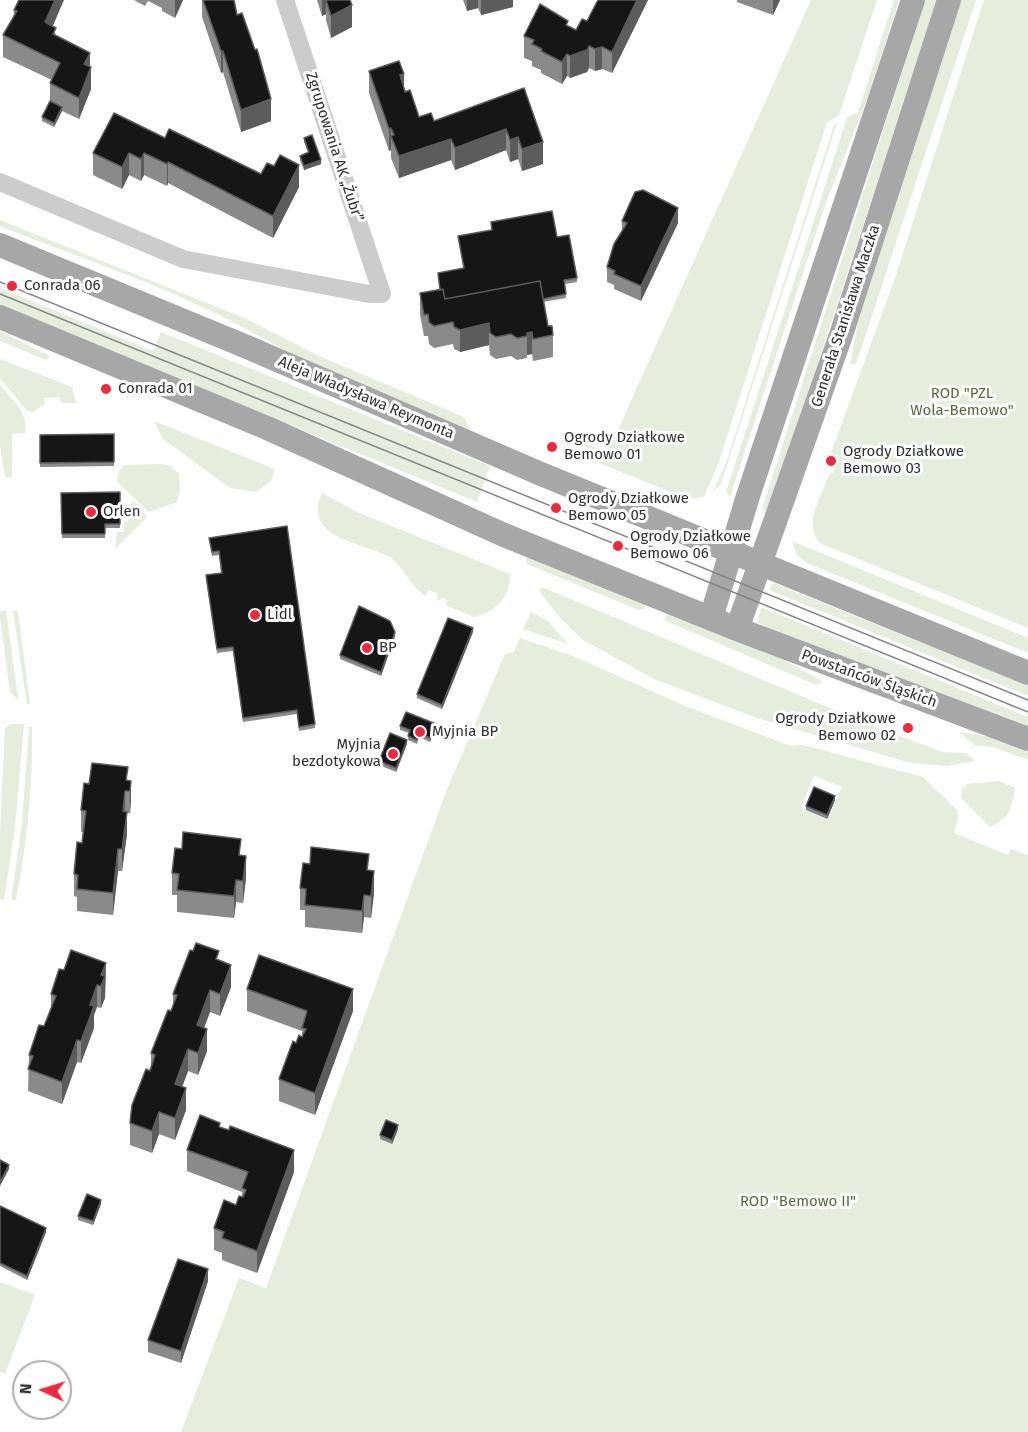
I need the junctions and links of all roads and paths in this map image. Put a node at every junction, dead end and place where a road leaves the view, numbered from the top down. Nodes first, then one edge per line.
1 (285, 0) edge
2 (913, 0) edge
3 (949, 0) edge
4 (0, 182) edge
5 (0, 246) edge
6 (0, 316) edge
7 (731, 553) junction
8 (760, 565) junction
9 (711, 618) junction
10 (737, 629) junction
11 (1028, 673) edge
12 (1028, 739) edge

1 - 4 street, Zgrupowania AK „Żubr”
2 - 7 main road
3 - 8 main road, Generała Stanisława Maczka
5 - 7 main road, Aleja Władysława Reymonta
6 - 9 main road
7 - 8 main road
7 - 9 main road
8 - 10 main road, Generała Stanisława Maczka
8 - 11 main road
9 - 10 main road, Powstańców Śląskich
10 - 12 main road, Powstańców Śląskich

